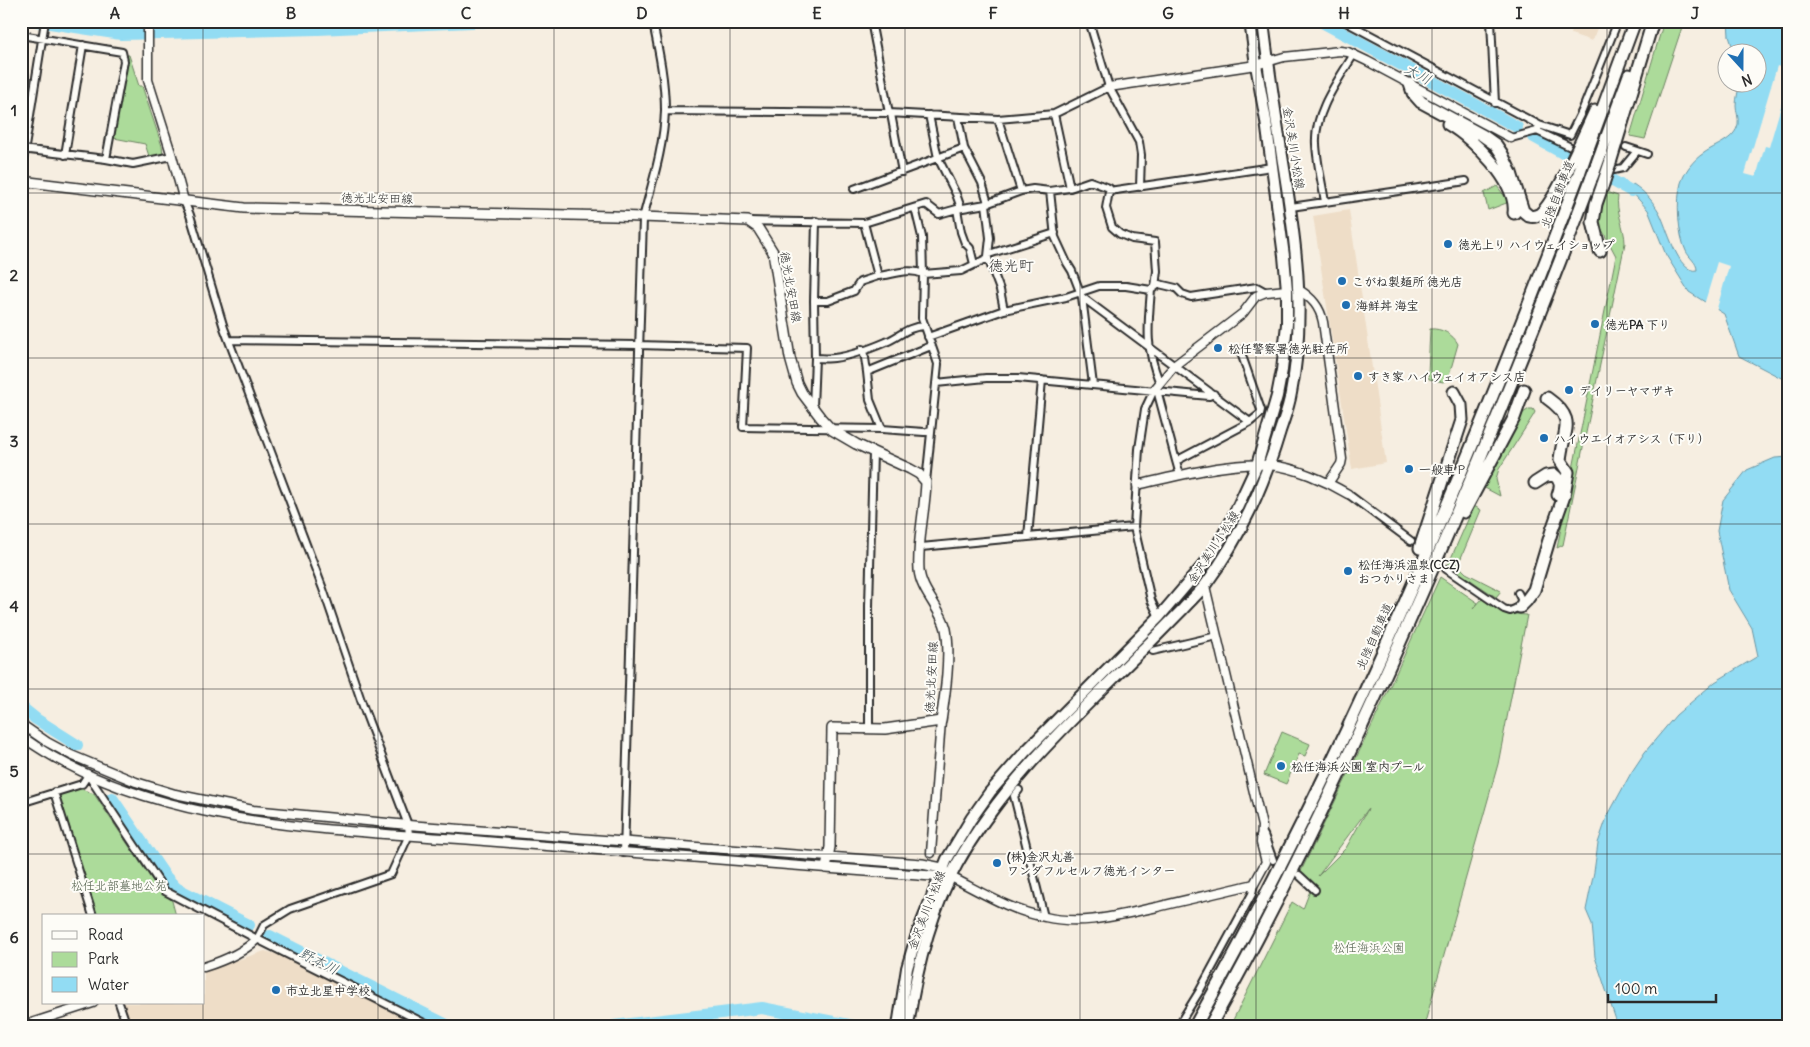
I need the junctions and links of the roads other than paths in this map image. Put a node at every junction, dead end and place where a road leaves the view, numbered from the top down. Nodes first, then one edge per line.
1 (45, 21) edge
2 (870, 21) edge
3 (1089, 21) edge
4 (1250, 21) edge
5 (1262, 21) edge
6 (1344, 21) edge
7 (1491, 21) edge
8 (1618, 21) edge
9 (1633, 21) edge
10 (1648, 21) edge
11 (1652, 21) edge
12 (652, 22) edge
13 (148, 24) edge
14 (21, 34) edge
15 (43, 36) junction
16 (83, 45) junction
17 (1354, 54) junction
18 (1267, 61) junction
19 (1256, 65) junction
20 (1410, 84) junction
21 (1109, 87) junction
22 (1495, 103) junction
23 (665, 111) junction
24 (890, 114) junction
25 (1054, 114) junction
26 (929, 116) junction
27 (958, 117) junction
28 (998, 119) junction
29 (1538, 128) junction
30 (1511, 138) joint
31 (1626, 147) dead end
32 (964, 148) junction
33 (23, 149) edge
34 (1637, 151) junction
35 (1647, 154) dead end
36 (65, 155) junction
37 (172, 156) junction
38 (938, 158) junction
39 (106, 159) junction
40 (1272, 167) junction
41 (1575, 168) junction
42 (21, 172) edge
43 (902, 172) junction
44 (21, 180) edge
45 (1466, 181) dead end
46 (1140, 187) junction
47 (1070, 188) junction
48 (854, 189) dead end
49 (1021, 191) junction
50 (1050, 191) junction
51 (1109, 191) junction
52 (184, 201) junction
53 (1325, 202) junction
54 (987, 204) junction
55 (1291, 207) junction
56 (915, 208) junction
57 (959, 209) junction
58 (1514, 213) dead end
59 (643, 218) junction
60 (748, 221) junction
61 (816, 221) junction
62 (864, 223) junction
63 (1055, 233) junction
64 (1600, 250) dead end
65 (988, 256) junction
66 (974, 264) junction
67 (922, 274) junction
68 (878, 276) junction
69 (1153, 289) junction
70 (1288, 290) junction
71 (1299, 290) junction
72 (1266, 292) junction
73 (1082, 295) junction
74 (814, 301) junction
75 (1004, 310) junction
76 (924, 326) junction
77 (928, 336) junction
78 (230, 340) junction
79 (638, 345) junction
80 (931, 346) junction
81 (1148, 346) junction
82 (862, 350) junction
83 (1240, 350) dead end
84 (815, 358) junction
85 (1174, 365) junction
86 (866, 372) junction
87 (1042, 380) junction
88 (936, 382) junction
89 (1159, 382) junction
90 (1093, 385) junction
91 (1155, 390) junction
92 (1524, 390) dead end
93 (1454, 392) dead end
94 (1214, 394) junction
95 (1547, 398) dead end
96 (813, 408) junction
97 (1250, 422) junction
98 (882, 429) junction
99 (832, 430) junction
100 (931, 430) junction
101 (873, 452) junction
102 (1176, 461) junction
103 (1257, 465) junction
104 (1270, 465) junction
105 (1180, 475) junction
106 (926, 482) junction
107 (1329, 482) junction
108 (1535, 483) dead end
109 (1137, 485) junction
110 (1348, 494) joint
111 (1134, 528) junction
112 (1028, 537) junction
113 (1411, 542) dead end
114 (920, 546) junction
115 (1446, 569) dead end
116 (1205, 586) junction
117 (1518, 594) dead end
118 (1520, 607) junction
119 (1159, 617) junction
120 (1217, 636) junction
121 (1153, 651) dead end
122 (1378, 662) junction
123 (1389, 667) junction
124 (941, 721) junction
125 (21, 724) edge
126 (869, 729) junction
127 (21, 736) edge
128 (88, 775) junction
129 (1019, 790) dead end
130 (54, 792) junction
131 (21, 803) edge
132 (408, 825) junction
133 (409, 836) junction
134 (1260, 836) junction
135 (626, 840) junction
136 (624, 852) junction
137 (931, 853) dead end
138 (828, 856) junction
139 (1272, 860) dead end
140 (826, 868) junction
141 (941, 872) junction
142 (1299, 875) dead end
143 (951, 877) junction
144 (1254, 884) junction
145 (1315, 890) dead end
146 (92, 914) edge
147 (1044, 917) junction
148 (257, 939) junction
149 (205, 967) edge
150 (89, 1004) edge
151 (120, 1004) edge
152 (22, 1026) edge
153 (127, 1026) edge
154 (430, 1026) edge
155 (898, 1026) edge
156 (908, 1026) edge
157 (1178, 1026) edge
158 (1195, 1026) edge
159 (1210, 1026) edge

1 - 15 street
2 - 24 street
3 - 21 street
4 - 19 main road, 金沢美川小松線
5 - 18 main road, 金沢美川小松線
6 - 22 street
7 - 22 street
8 - 29 street
9 - 41 highway, 北陸自動車道, bridge
10 - 123 highway, bridge
11 - 64 highway, bridge
12 - 23 street
13 - 37 street
14 - 15 street
15 - 16 street
15 - 33 street
16 - 36 street
16 - 39 street
17 - 18 street
17 - 20 street
17 - 53 street
18 - 19 street
18 - 55 main road, 金沢美川小松線
19 - 21 street
19 - 40 main road, 金沢美川小松線
20 - 30 street
20 - 41 highway
20 - 58 highway
21 - 25 street
21 - 46 street
22 - 29 street
23 - 24 street
23 - 59 street
24 - 26 street
24 - 43 street
25 - 28 street
25 - 47 street
26 - 27 street
26 - 38 street
27 - 28 street
27 - 32 street
28 - 49 street
29 - 30 street
29 - 34 street
31 - 34 street
32 - 38 street
32 - 54 street
33 - 36 street
33 - 42 street
34 - 35 street
36 - 39 street
37 - 39 street
37 - 52 street
38 - 43 street
38 - 57 street
40 - 46 street
40 - 70 main road, 金沢美川小松線
41 - 122 highway, 北陸自動車道
43 - 48 street
44 - 52 main road, 徳光北安田線
45 - 53 street
46 - 51 street
47 - 50 street
47 - 51 street
49 - 50 street
49 - 54 street
50 - 63 street
51 - 69 street
52 - 59 main road, 徳光北安田線
52 - 78 street
53 - 55 street
54 - 57 street
54 - 65 street
55 - 71 main road, 金沢美川小松線
56 - 57 street
56 - 62 street
56 - 67 street
57 - 66 street
59 - 60 main road, 徳光北安田線
59 - 79 street
60 - 61 street
60 - 96 main road, 徳光北安田線
61 - 62 street
61 - 74 street
62 - 68 street
63 - 65 street
63 - 73 street
65 - 66 street
65 - 75 street
66 - 67 street
67 - 68 street
67 - 76 street
68 - 74 street
69 - 72 street
69 - 73 street
69 - 81 street
70 - 72 street
70 - 103 main road, 金沢美川小松線
71 - 104 main road, 金沢美川小松線
71 - 107 street
72 - 85 street
73 - 75 street
73 - 81 street
73 - 90 street
74 - 84 street
75 - 77 street
76 - 77 street
76 - 82 street
77 - 80 street
78 - 79 street
78 - 132 street
79 - 99 street
79 - 135 street
80 - 86 street
80 - 88 street
81 - 85 street
81 - 89 street
82 - 84 street
82 - 86 street
83 - 97 street
84 - 96 street
85 - 89 street
85 - 94 street
86 - 98 street
87 - 88 street
87 - 90 street
87 - 112 street
88 - 100 street
89 - 91 street
90 - 91 street
91 - 94 street
91 - 102 street
91 - 109 street
92 - 123 highway
93 - 122 highway
94 - 97 street
95 - 118 highway
96 - 99 main road, 徳光北安田線
97 - 102 street
98 - 99 street
98 - 100 street
99 - 101 main road, 徳光北安田線
100 - 106 street
101 - 106 main road, 徳光北安田線
101 - 126 street
102 - 105 street
103 - 104 street
103 - 105 street
103 - 119 main road, 金沢美川小松線
104 - 107 street
104 - 116 main road, 金沢美川小松線
105 - 109 street
106 - 114 main road, 徳光北安田線
107 - 110 street
108 - 118 highway
109 - 111 street
110 - 113 street
111 - 112 street
111 - 119 street
112 - 114 street
114 - 124 main road, 徳光北安田線
115 - 118 street
116 - 120 street
116 - 143 main road, 金沢美川小松線
117 - 118 street
119 - 141 main road, 金沢美川小松線
120 - 121 street
120 - 134 street
122 - 158 highway, 北陸自動車道
123 - 159 highway
124 - 126 main road, 徳光北安田線
124 - 137 street
125 - 132 street
126 - 138 main road, 徳光北安田線
127 - 128 street
128 - 130 street
128 - 133 street
128 - 148 street
129 - 147 street
130 - 131 street
130 - 146 street
132 - 133 street
132 - 135 street
133 - 136 street
133 - 148 street
134 - 139 street
134 - 144 street
135 - 136 street
135 - 138 street
136 - 140 street
138 - 140 main road, 徳光北安田線
138 - 141 main road
140 - 141 main road
141 - 143 main road
141 - 155 main road, 金沢美川小松線
142 - 145 street
143 - 147 street
143 - 156 main road, 金沢美川小松線
144 - 147 street
144 - 157 street
148 - 149 street
148 - 154 street
150 - 152 street
151 - 153 street

